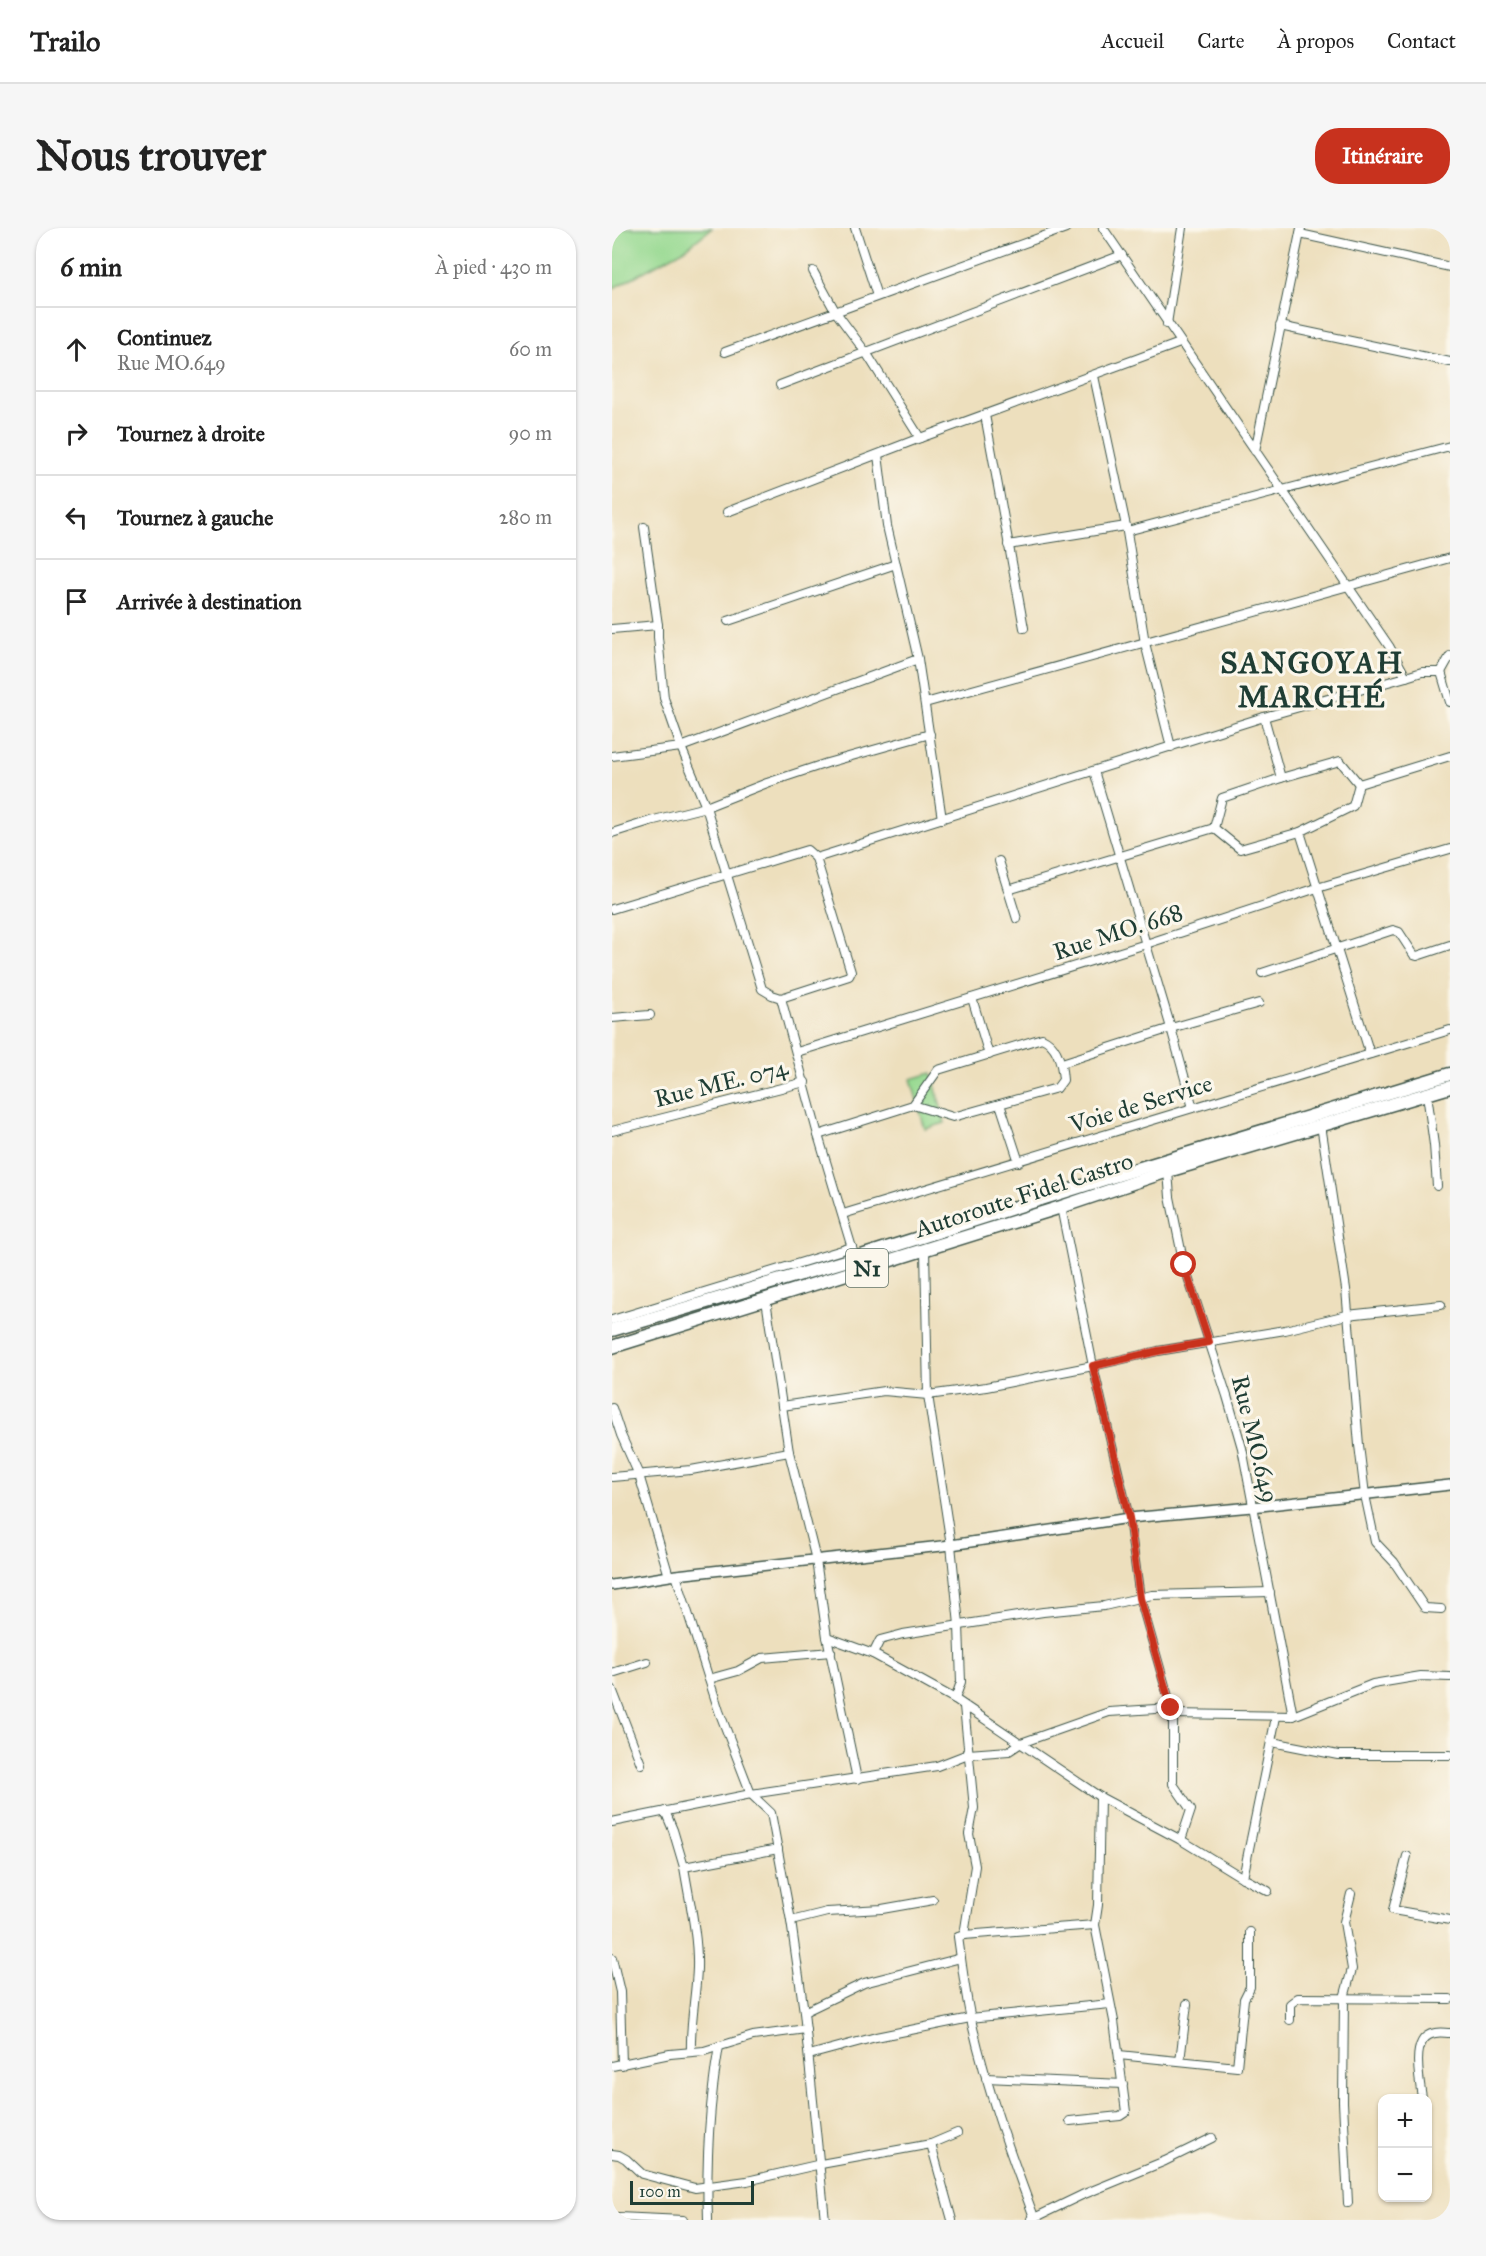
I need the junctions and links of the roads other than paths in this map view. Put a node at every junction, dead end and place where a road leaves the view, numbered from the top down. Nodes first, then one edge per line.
1 (855, 228) edge
2 (1066, 228) edge
3 (1104, 228) edge
4 (1182, 228) edge
5 (1301, 231) edge
6 (1122, 255) junction
7 (1450, 267) edge
8 (813, 271) dead end
9 (877, 296) junction
10 (835, 311) junction
11 (1167, 324) junction
12 (1280, 326) junction
13 (1180, 343) junction
14 (724, 352) dead end
15 (867, 354) junction
16 (1450, 362) edge
17 (1094, 376) junction
18 (780, 386) dead end
19 (986, 415) junction
20 (920, 438) junction
21 (1450, 446) edge
22 (1255, 451) junction
23 (878, 455) junction
24 (1281, 489) junction
25 (727, 512) dead end
26 (644, 527) dead end
27 (1126, 528) junction
28 (1008, 545) junction
29 (1450, 558) edge
30 (896, 564) junction
31 (1347, 586) junction
32 (728, 621) dead end
33 (658, 625) junction
34 (1024, 628) dead end
35 (612, 629) edge
36 (1145, 643) junction
37 (1450, 656) edge
38 (918, 659) junction
39 (1441, 672) junction
40 (1406, 677) junction
41 (1450, 702) edge
42 (925, 703) junction
43 (1264, 717) junction
44 (930, 734) junction
45 (681, 747) junction
46 (1171, 747) junction
47 (612, 756) edge
48 (1450, 756) edge
49 (1094, 771) junction
50 (1281, 778) junction
51 (1359, 784) junction
52 (706, 807) junction
53 (942, 819) junction
54 (1214, 828) junction
55 (1300, 832) junction
56 (612, 833) edge
57 (1450, 849) edge
58 (1120, 856) junction
59 (816, 858) junction
60 (999, 861) dead end
61 (726, 875) junction
62 (1317, 888) junction
63 (1008, 890) junction
64 (612, 909) edge
65 (1017, 920) dead end
66 (1146, 944) junction
67 (1450, 945) edge
68 (1336, 949) junction
69 (1262, 973) dead end
70 (781, 998) junction
71 (972, 998) junction
72 (1259, 1003) dead end
73 (650, 1015) dead end
74 (612, 1018) edge
75 (1171, 1028) junction
76 (1450, 1030) edge
77 (797, 1052) junction
78 (1370, 1054) junction
79 (989, 1055) junction
80 (1062, 1063) junction
81 (1450, 1074) edge
82 (805, 1082) junction
83 (1450, 1087) edge
84 (1427, 1094) junction
85 (1000, 1104) junction
86 (913, 1105) junction
87 (1193, 1108) junction
88 (1321, 1125) junction
89 (612, 1131) edge
90 (818, 1135) junction
91 (1019, 1162) junction
92 (1168, 1171) junction
93 (1437, 1186) dead end
94 (1061, 1207) junction
95 (843, 1215) junction
96 (925, 1250) junction
97 (854, 1253) junction
98 (766, 1300) junction
99 (1441, 1305) dead end
100 (657, 1312) junction
101 (1347, 1315) junction
102 (612, 1320) edge
103 (612, 1330) edge
104 (1209, 1342) junction
105 (612, 1347) edge
106 (1093, 1366) junction
107 (928, 1395) junction
108 (782, 1406) junction
109 (612, 1408) edge
110 (789, 1452) junction
111 (639, 1474) junction
112 (612, 1477) edge
113 (1450, 1485) edge
114 (1365, 1495) junction
115 (1252, 1507) junction
116 (1129, 1518) junction
117 (951, 1545) junction
118 (816, 1560) junction
119 (672, 1575) junction
120 (612, 1585) edge
121 (1270, 1592) junction
122 (1140, 1598) junction
123 (1441, 1609) dead end
124 (960, 1625) junction
125 (827, 1637) junction
126 (831, 1652) junction
127 (873, 1654) junction
128 (647, 1662) dead end
129 (612, 1673) edge
130 (1450, 1677) edge
131 (709, 1679) junction
132 (612, 1689) edge
133 (955, 1699) junction
134 (964, 1706) junction
135 (1172, 1711) junction
136 (1276, 1717) junction
137 (1291, 1717) junction
138 (1272, 1742) junction
139 (1021, 1743) junction
140 (968, 1754) junction
141 (1450, 1755) edge
142 (641, 1764) dead end
143 (857, 1779) junction
144 (751, 1794) junction
145 (1100, 1797) junction
146 (665, 1811) junction
147 (612, 1822) edge
148 (1181, 1840) junction
149 (778, 1849) junction
150 (1407, 1856) dead end
151 (684, 1867) junction
152 (1243, 1878) junction
153 (1268, 1891) dead end
154 (1351, 1894) dead end
155 (933, 1900) dead end
156 (1450, 1920) edge
157 (791, 1921) junction
158 (1095, 1925) junction
159 (1250, 1932) dead end
160 (964, 1935) junction
161 (612, 1958) edge
162 (961, 1958) junction
163 (1344, 1998) junction
164 (1450, 1999) edge
165 (1110, 2004) junction
166 (1187, 2004) dead end
167 (804, 2012) junction
168 (970, 2018) junction
169 (1290, 2020) dead end
170 (806, 2029) junction
171 (1450, 2033) edge
172 (719, 2046) junction
173 (691, 2051) junction
174 (809, 2055) junction
175 (1119, 2055) junction
176 (1180, 2061) junction
177 (622, 2065) junction
178 (612, 2066) edge
179 (986, 2078) junction
180 (1123, 2084) junction
181 (1422, 2094) edge
182 (1070, 2121) dead end
183 (957, 2133) dead end
184 (1212, 2138) dead end
185 (931, 2144) junction
186 (612, 2154) edge
187 (821, 2164) junction
188 (706, 2185) junction
189 (1348, 2203) dead end
190 (618, 2217) dead end
191 (1033, 2219) edge
192 (683, 2220) edge
193 (708, 2220) edge
194 (825, 2220) edge
195 (952, 2220) edge

1 - 9 street
2 - 9 street
3 - 6 street
4 - 11 street
5 - 7 street
5 - 12 street
6 - 11 street
6 - 15 street
8 - 10 street
9 - 10 street
10 - 14 street
10 - 15 street
11 - 13 street
12 - 16 street
12 - 22 street
13 - 17 street
13 - 22 street
15 - 18 street
15 - 20 street
17 - 19 street
17 - 27 street
19 - 20 street
19 - 28 street
20 - 23 street
21 - 24 street
22 - 24 street
23 - 25 street
23 - 30 street
24 - 27 street
24 - 31 street
26 - 33 street
27 - 28 street
27 - 36 street
28 - 34 street
29 - 31 street
30 - 32 street
30 - 38 street
31 - 36 street
31 - 40 street
33 - 35 street
33 - 45 street
36 - 42 street
36 - 46 street
37 - 39 street
38 - 42 street
38 - 45 street
39 - 40 street
39 - 41 street
40 - 43 street
42 - 44 street
43 - 46 street
43 - 50 street
44 - 52 street
44 - 53 street
45 - 47 street
45 - 52 street
46 - 49 street
48 - 51 street
49 - 53 street
49 - 58 street
50 - 51 street
50 - 54 street
51 - 55 street
52 - 56 street
52 - 61 street
53 - 59 street
54 - 55 street
54 - 58 street
55 - 62 street
57 - 62 street, Rue MO. 668
58 - 63 street
58 - 66 street
59 - 61 street
59 - 70 street
60 - 63 street
61 - 64 street
61 - 70 street
62 - 66 street, Rue MO. 668
62 - 68 street
63 - 65 street
66 - 71 street, Rue MO. 668
66 - 75 street
67 - 68 street
68 - 69 street
68 - 78 street
70 - 77 street
71 - 77 street, Rue MO. 668
71 - 79 street
72 - 75 street
73 - 74 street
75 - 80 street
75 - 87 street
76 - 78 street, Voie de Service
77 - 82 street
78 - 87 street, Voie de Service
79 - 80 street
79 - 86 street
80 - 85 street
81 - 97 highway, Autoroute Fidel Castro / N1
82 - 89 street, Rue ME. 074
82 - 90 street
83 - 84 highway, Autoroute Fidel Castro / N1
84 - 88 highway, Autoroute Fidel Castro / N1
84 - 93 street
85 - 86 street
85 - 91 street
86 - 90 street
87 - 91 street, Voie de Service
88 - 92 highway, Autoroute Fidel Castro / N1
88 - 101 street
90 - 95 street
91 - 95 street, Voie de Service
92 - 94 highway, Autoroute Fidel Castro / N1
92 - 104 street, Rue MO.649
94 - 96 highway, Autoroute Fidel Castro / N1
94 - 106 street
95 - 97 street
96 - 98 highway, Autoroute Fidel Castro / N1
96 - 107 street
97 - 100 highway, Autoroute Fidel Castro / N1
98 - 105 highway, Autoroute Fidel Castro / N1
98 - 108 street
99 - 101 street
100 - 102 street
100 - 103 highway, Autoroute Fidel Castro / N1
101 - 104 street
101 - 114 street
104 - 106 street
104 - 115 street, Rue MO.649
106 - 107 street
106 - 116 street
107 - 108 street
107 - 117 street
108 - 110 street
109 - 111 street
110 - 111 street
110 - 118 street
111 - 112 street
111 - 119 street
113 - 114 street
114 - 115 street
114 - 123 street
115 - 116 street
115 - 121 street, Rue MO.649
116 - 117 street
116 - 122 street
117 - 118 street
117 - 124 street
118 - 119 street
118 - 125 street
119 - 120 street
119 - 131 street
121 - 122 street
121 - 137 street, Rue MO.649
122 - 124 street
122 - 135 street
124 - 127 street
124 - 133 street
125 - 126 street
125 - 127 street
126 - 131 street
126 - 143 street
127 - 133 street
128 - 129 street
130 - 137 street
131 - 144 street
132 - 142 street
133 - 134 street
134 - 139 street
134 - 140 street
135 - 136 street
135 - 139 street
135 - 148 street
136 - 137 street
136 - 138 street
138 - 141 street
138 - 152 street
139 - 140 street
139 - 145 street
140 - 143 street
140 - 160 street
143 - 144 street
144 - 146 street
144 - 149 street
145 - 148 street
145 - 158 street
146 - 147 street
146 - 151 street
148 - 152 street
149 - 151 street
149 - 157 street
150 - 156 street
151 - 173 street
152 - 153 street
154 - 163 street
155 - 157 street
157 - 167 street
158 - 160 street
158 - 165 street
159 - 176 street
160 - 162 street
161 - 177 street
162 - 167 street
162 - 168 street
163 - 164 street
163 - 169 street
163 - 189 street
165 - 168 street
165 - 175 street
166 - 176 street
167 - 170 street
168 - 174 street
168 - 179 street
170 - 172 street
170 - 174 street
171 - 181 street
172 - 173 street
172 - 188 street
173 - 177 street
174 - 187 street
175 - 176 street
175 - 180 street
177 - 178 street
179 - 180 street
179 - 191 street
180 - 182 street
183 - 185 street
184 - 191 street
185 - 187 street
185 - 195 street
186 - 188 street
187 - 188 street
187 - 194 street
188 - 193 street
190 - 192 street

